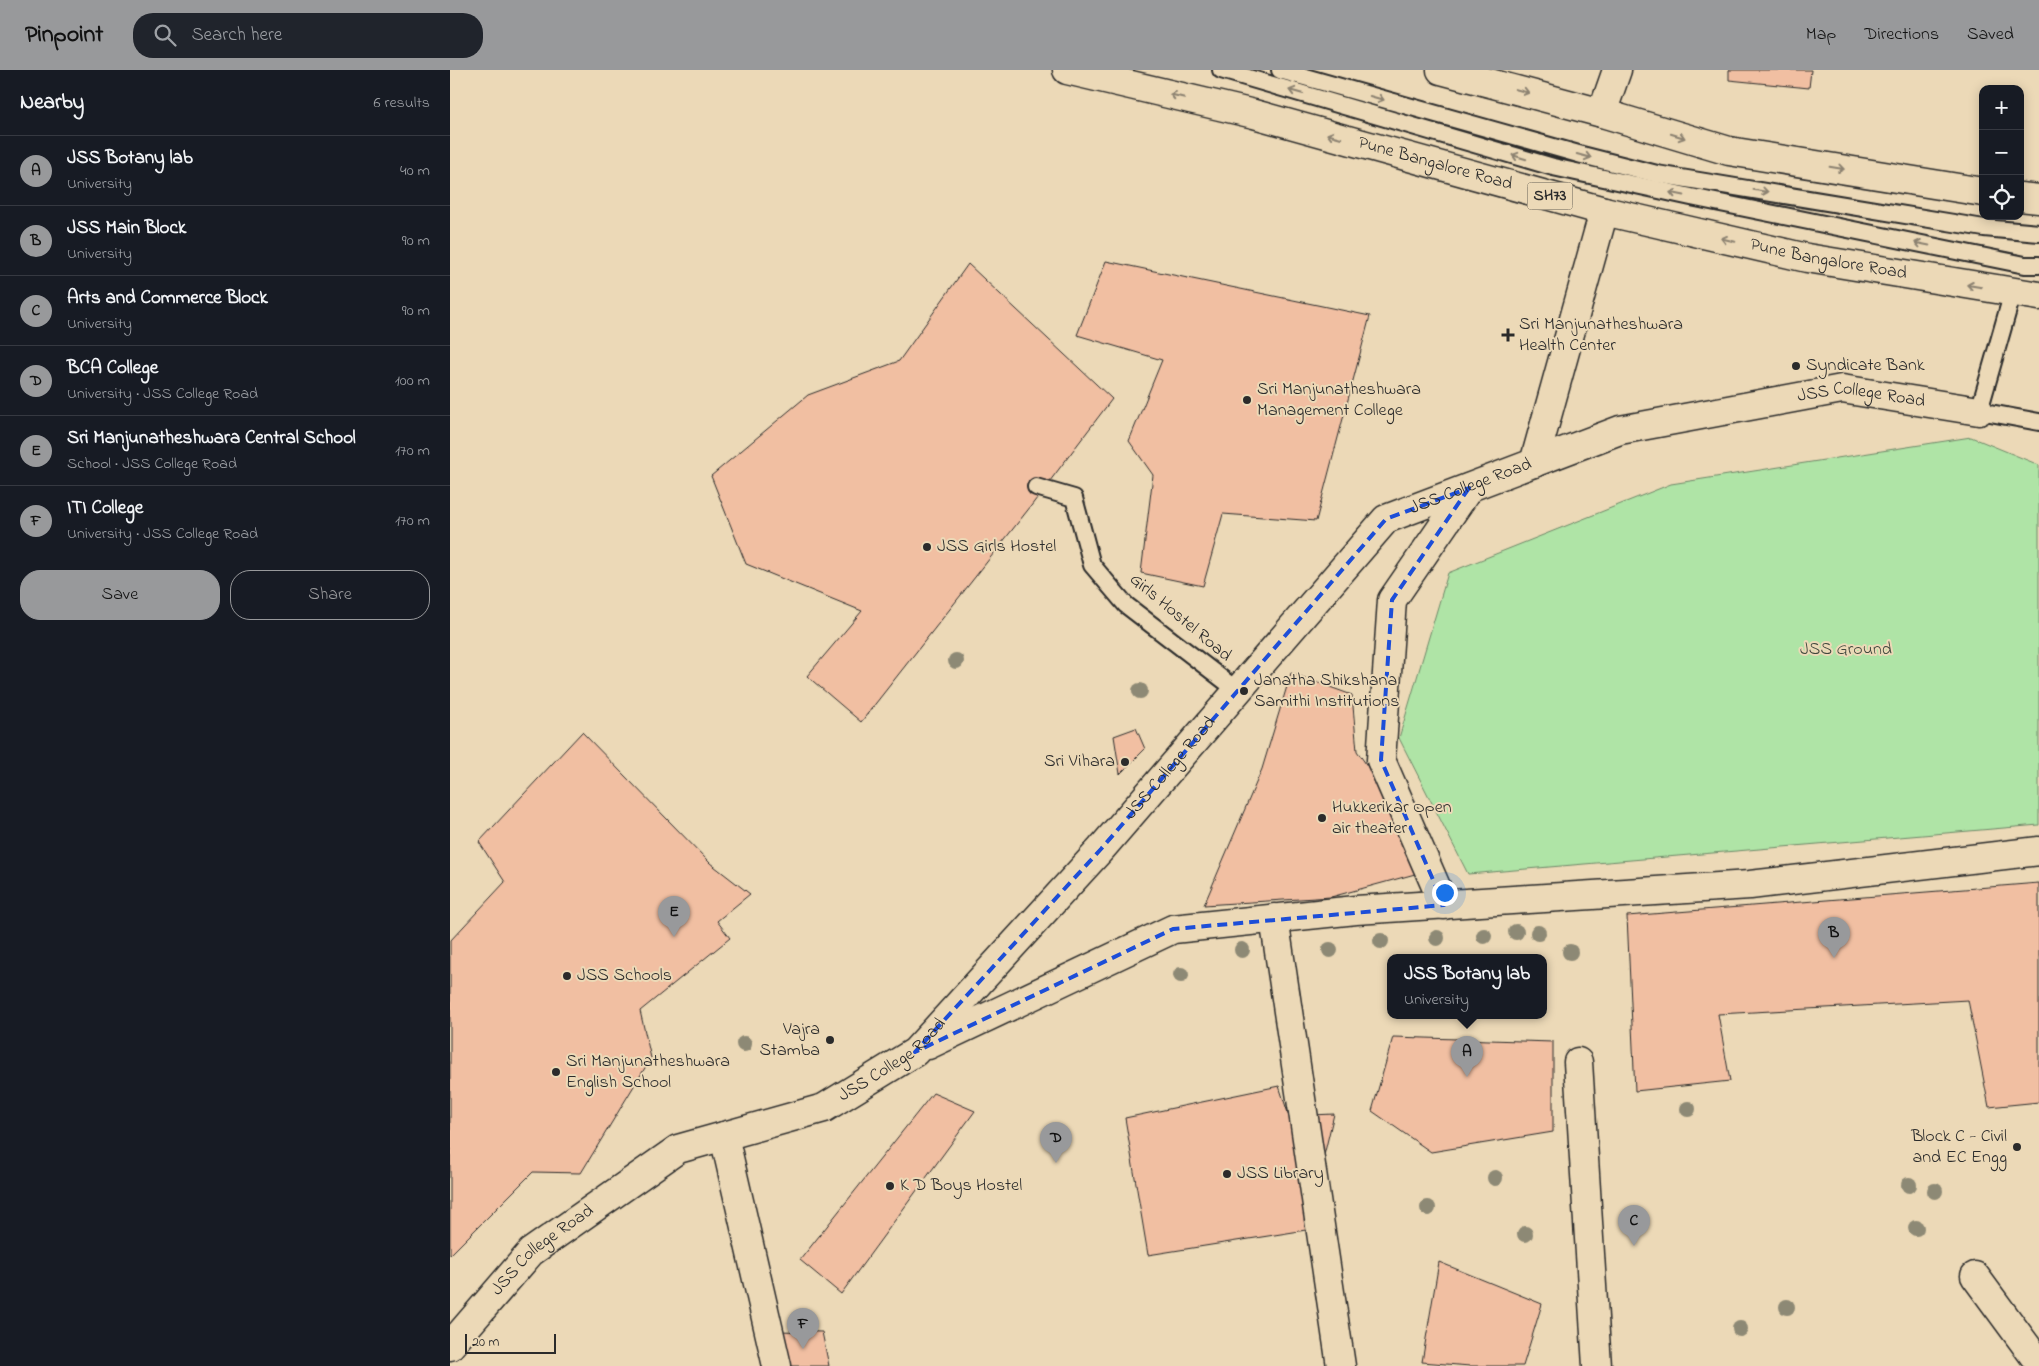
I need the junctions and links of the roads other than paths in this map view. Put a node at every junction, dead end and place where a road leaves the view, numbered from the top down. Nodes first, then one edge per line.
1 (1067, 70) edge
2 (1221, 70) edge
3 (1280, 70) edge
4 (1441, 70) edge
5 (1617, 70) edge
6 (1602, 113) junction
7 (1979, 191) edge
8 (2024, 196) edge
9 (2039, 198) edge
10 (1604, 211) junction
11 (2039, 233) edge
12 (2039, 265) edge
13 (2026, 294) edge
14 (1979, 411) junction
15 (2039, 422) edge
16 (1534, 463) junction
17 (1036, 487) dead end
18 (1469, 488) junction
19 (1238, 691) junction
20 (2039, 851) edge
21 (1444, 905) junction
22 (1274, 918) junction
23 (915, 1052) junction
24 (1578, 1062) dead end
25 (724, 1136) junction
26 (1975, 1276) dead end
27 (450, 1346) edge
28 (2039, 1363) edge
29 (777, 1366) edge
30 (1341, 1366) edge
31 (1596, 1366) edge

10 -> 1 street, Pune Bangalore Road / SH73
12 -> 2 lane
3 -> 11 lane
4 -> 6 street
5 - 6 street
6 -> 7 street
8 - 9 street
13 -> 10 street, Pune Bangalore Road / SH73
10 - 16 street
13 - 14 lane
14 - 15 lane
14 - 16 street, JSS College Road
16 - 18 street, JSS College Road
17 - 19 lane, Girls Hostel Road
18 - 19 street, JSS College Road
18 - 21 street
19 - 23 street, JSS College Road
20 - 21 street
21 - 22 street
22 - 23 street
22 - 30 street
23 - 25 street, JSS College Road
24 - 31 street
25 - 27 street, JSS College Road
25 - 29 street
26 - 28 street

